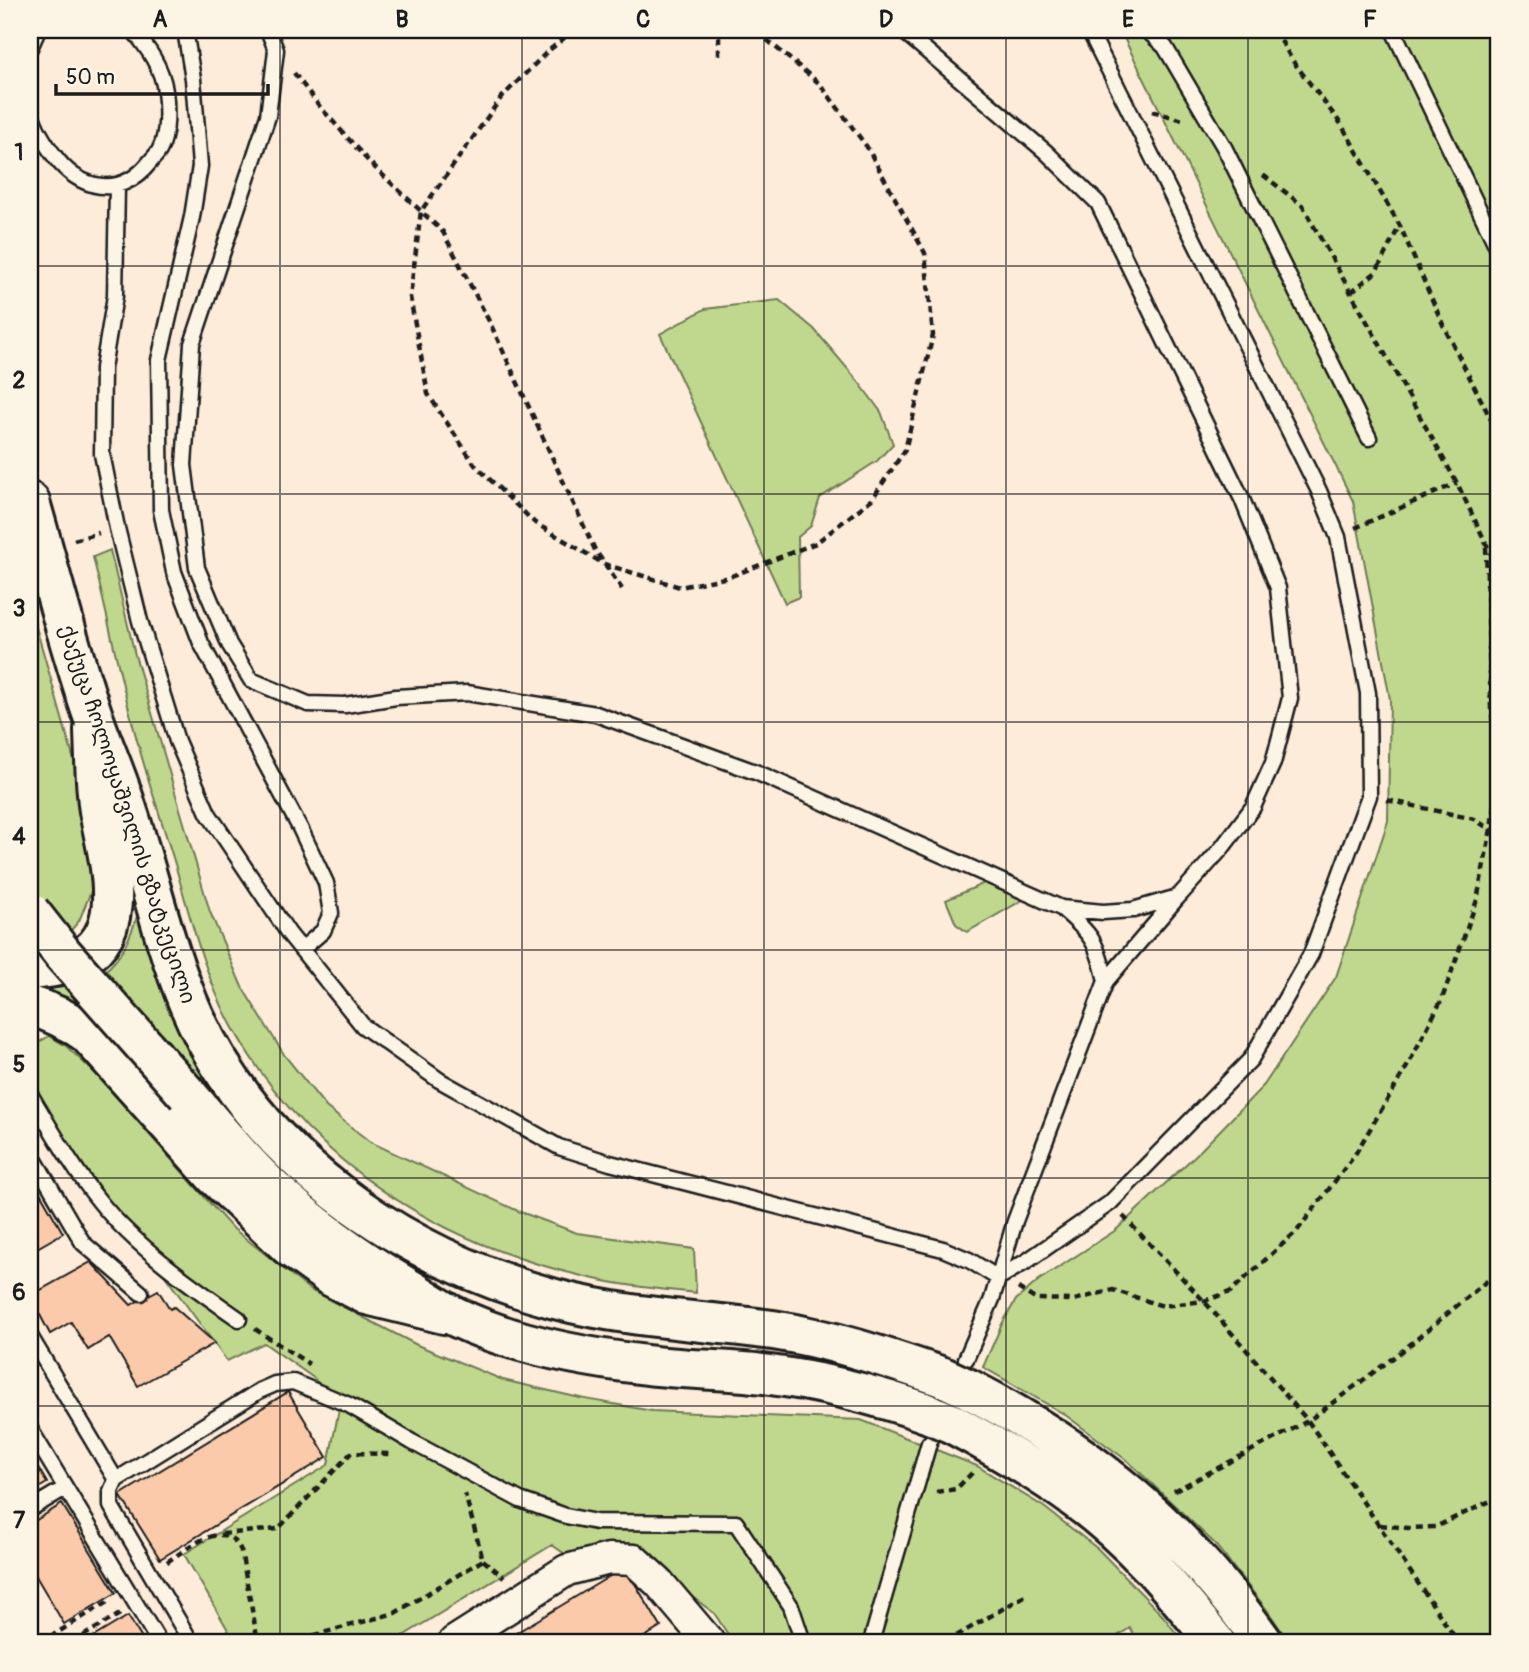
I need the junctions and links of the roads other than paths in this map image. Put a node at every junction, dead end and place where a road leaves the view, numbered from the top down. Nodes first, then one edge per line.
1 (38, 30) edge
2 (133, 30) edge
3 (185, 30) edge
4 (268, 30) edge
5 (902, 30) edge
6 (1089, 30) edge
7 (1147, 30) edge
8 (1393, 30) edge
9 (30, 48) edge
10 (30, 112) edge
11 (117, 186) junction
12 (1499, 251) edge
13 (1369, 438) dead end
14 (30, 502) edge
15 (93, 717) junction
16 (1178, 897) junction
17 (1061, 908) junction
18 (30, 912) edge
19 (302, 949) junction
20 (30, 979) edge
21 (1106, 981) junction
22 (30, 1094) edge
23 (30, 1152) edge
24 (999, 1278) junction
25 (141, 1293) dead end
26 (457, 1317) junction
27 (239, 1319) dead end
28 (30, 1336) edge
29 (959, 1375) junction
30 (936, 1427) junction
31 (30, 1429) edge
32 (116, 1480) junction
33 (65, 1488) junction
34 (30, 1509) edge
35 (702, 1640) edge
36 (159, 1642) edge
37 (191, 1642) edge
38 (454, 1642) edge
39 (803, 1642) edge
40 (871, 1642) edge
41 (1214, 1642) edge
42 (1263, 1642) edge

1 - 9 lane
2 - 11 lane
3 - 19 lane
4 - 17 lane
5 - 16 lane
6 - 24 lane
7 - 13 lane
8 - 12 lane
10 - 11 lane
11 - 19 lane
14 - 15 main road, ქაქუცა ჩოლოყაშვილის გზატკეცილი
15 - 20 main road
15 - 29 main road, ქაქუცა ჩოლოყაშვილის გზატკეცილი
16 - 17 lane
16 - 21 lane
17 - 21 lane
18 - 26 main road, bridge
19 - 24 lane
20 - 26 main road
21 - 24 lane
22 - 27 lane
23 - 25 lane
24 - 29 lane
26 - 30 main road
28 - 32 lane
29 - 42 main road, ქაქუცა ჩოლოყაშვილის გზატკეცილი
30 - 40 lane
30 - 41 main road
31 - 33 lane
32 - 37 lane
32 - 39 lane
33 - 34 lane
33 - 36 lane
35 - 38 street

